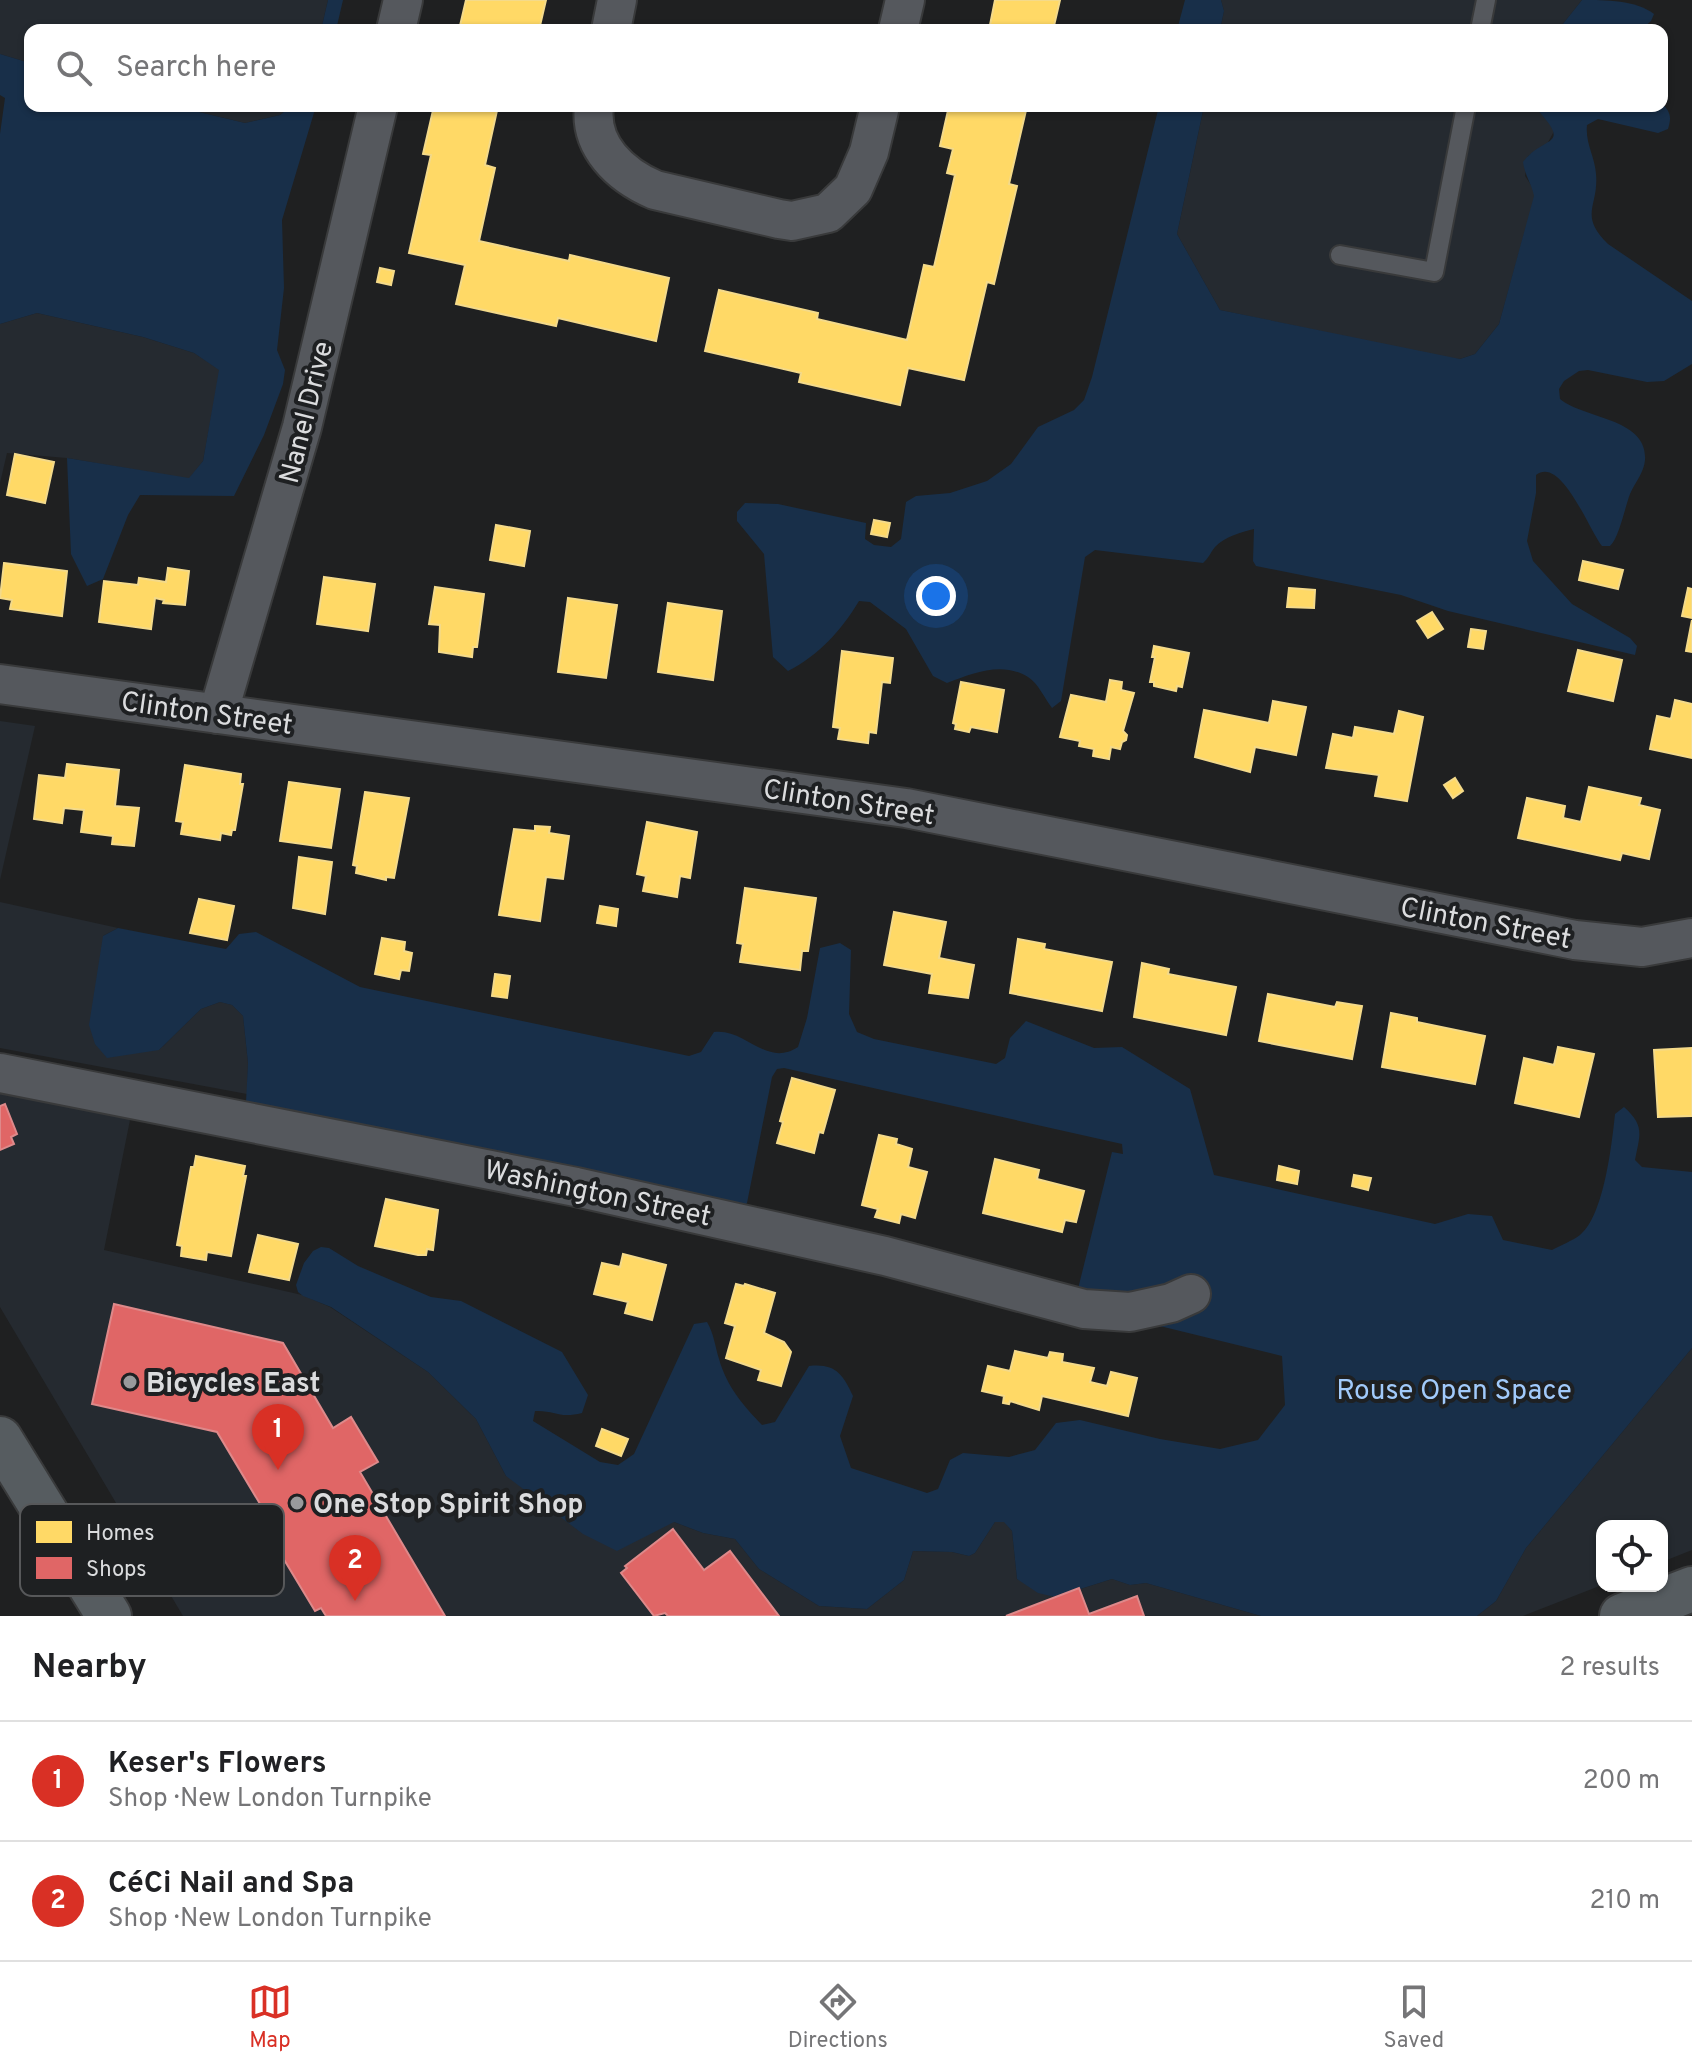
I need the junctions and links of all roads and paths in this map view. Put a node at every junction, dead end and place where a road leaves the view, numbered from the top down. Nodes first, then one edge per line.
1 (403, 0) edge
2 (617, 0) edge
3 (905, 0) edge
4 (1486, 0) edge
5 (397, 24) edge
6 (612, 24) edge
7 (899, 24) edge
8 (1481, 24) edge
9 (377, 112) edge
10 (594, 112) edge
11 (879, 112) edge
12 (1465, 112) edge
13 (1340, 255) dead end
14 (0, 684) edge
15 (218, 714) junction
16 (1692, 938) edge
17 (0, 1073) edge
18 (1191, 1294) dead end
19 (0, 1439) edge
20 (40, 1504) edge
21 (1692, 1589) edge
22 (97, 1596) edge
23 (109, 1616) edge
24 (1622, 1616) edge

1 - 5 street
2 - 6 street
3 - 7 street
4 - 8 lane
9 - 15 street, Nanel Drive
10 - 11 street
12 - 13 lane
14 - 15 street, Clinton Street
15 - 16 street, Clinton Street
17 - 18 street, Washington Street
19 - 20 main road
21 - 24 main road
22 - 23 main road

